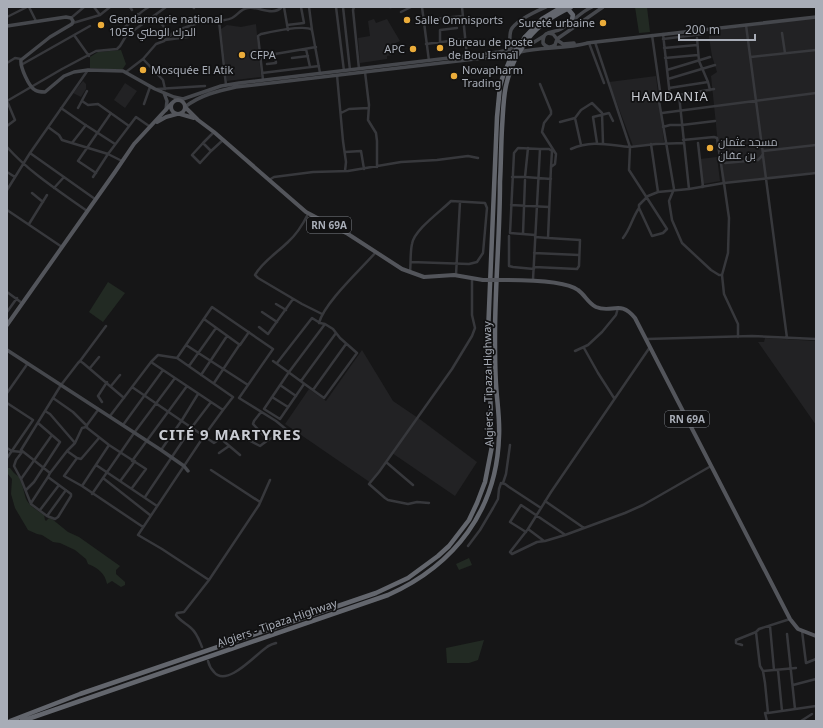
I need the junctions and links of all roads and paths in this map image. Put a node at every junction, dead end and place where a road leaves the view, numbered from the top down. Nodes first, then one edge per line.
1 (28, 7) edge
2 (84, 7) edge
3 (94, 7) edge
4 (110, 7) edge
5 (149, 7) edge
6 (166, 7) edge
7 (283, 7) edge
8 (301, 7) edge
9 (309, 7) edge
10 (336, 7) edge
11 (343, 7) edge
12 (354, 7) edge
13 (410, 7) edge
14 (422, 7) edge
15 (462, 7) edge
16 (546, 7) edge
17 (562, 7) edge
18 (592, 7) edge
19 (603, 7) edge
20 (245, 8) edge
21 (570, 8) edge
22 (401, 12) dead end
23 (138, 14) junction
24 (100, 15) junction
25 (155, 15) junction
26 (463, 16) junction
27 (7, 17) edge
28 (816, 17) edge
29 (72, 20) junction
30 (423, 20) junction
31 (36, 21) junction
32 (219, 21) junction
33 (145, 23) junction
34 (571, 23) junction
35 (746, 24) junction
36 (7, 26) edge
37 (90, 26) dead end
38 (287, 26) junction
39 (164, 27) dead end
40 (457, 28) dead end
41 (705, 29) junction
42 (288, 30) junction
43 (312, 30) junction
44 (695, 30) junction
45 (688, 31) junction
46 (548, 33) junction
47 (782, 33) dead end
48 (74, 35) junction
49 (114, 35) dead end
50 (195, 36) dead end
51 (544, 36) junction
52 (652, 36) junction
53 (663, 36) junction
54 (689, 36) junction
55 (696, 37) junction
56 (465, 38) junction
57 (526, 38) junction
58 (557, 40) junction
59 (165, 41) junction
60 (440, 42) junction
61 (594, 42) junction
62 (117, 43) dead end
63 (121, 43) junction
64 (589, 43) junction
65 (426, 44) junction
66 (697, 45) junction
67 (316, 47) junction
68 (550, 47) junction
69 (664, 48) junction
70 (306, 49) junction
71 (510, 50) junction
72 (816, 50) edge
73 (785, 53) junction
74 (698, 55) junction
75 (89, 56) junction
76 (308, 56) junction
77 (467, 56) junction
78 (513, 57) junction
79 (710, 57) dead end
80 (751, 57) junction
81 (292, 58) dead end
82 (666, 58) junction
83 (22, 59) junction
84 (142, 59) junction
85 (429, 61) junction
86 (699, 61) junction
87 (7, 63) edge
88 (267, 64) dead end
89 (21, 65) junction
90 (715, 65) dead end
91 (319, 66) junction
92 (310, 67) junction
93 (359, 69) junction
94 (703, 69) junction
95 (88, 70) junction
96 (350, 70) junction
97 (667, 70) junction
98 (344, 71) junction
99 (365, 72) junction
100 (126, 73) junction
101 (262, 73) junction
102 (320, 73) junction
103 (337, 76) junction
104 (668, 79) junction
105 (263, 80) junction
106 (708, 82) junction
107 (604, 83) dead end
108 (540, 84) dead end
109 (226, 85) junction
110 (150, 86) junction
111 (205, 86) dead end
112 (32, 88) junction
113 (669, 88) junction
114 (165, 89) junction
115 (157, 90) junction
116 (87, 91) dead end
117 (816, 93) edge
118 (679, 95) junction
119 (670, 96) junction
120 (174, 97) junction
121 (661, 98) junction
122 (185, 99) junction
123 (179, 100) junction
124 (757, 100) junction
125 (7, 101) edge
126 (82, 101) junction
127 (144, 104) dead end
128 (170, 104) junction
129 (185, 107) junction
130 (62, 108) junction
131 (78, 108) dead end
132 (368, 108) junction
133 (680, 110) junction
134 (111, 113) junction
135 (662, 113) junction
136 (179, 114) junction
137 (341, 114) junction
138 (602, 115) junction
139 (576, 118) junction
140 (198, 120) junction
141 (613, 121) dead end
142 (715, 121) dead end
143 (560, 122) dead end
144 (86, 125) junction
145 (682, 125) junction
146 (7, 126) edge
147 (129, 126) junction
148 (150, 126) junction
149 (48, 127) junction
150 (663, 127) junction
151 (98, 132) junction
152 (214, 132) junction
153 (223, 140) junction
154 (684, 141) junction
155 (72, 143) junction
156 (203, 143) junction
157 (597, 143) junction
158 (603, 143) junction
159 (698, 143) dead end
160 (115, 144) junction
161 (651, 144) junction
162 (667, 144) junction
163 (581, 145) junction
164 (816, 145) edge
165 (7, 147) edge
166 (630, 147) junction
167 (87, 148) junction
168 (528, 148) junction
169 (540, 149) junction
170 (571, 149) dead end
171 (212, 151) junction
172 (763, 151) junction
173 (345, 152) junction
174 (30, 153) junction
175 (108, 154) junction
176 (763, 156) junction
177 (478, 158) dead end
178 (122, 161) junction
179 (725, 163) dead end
180 (24, 165) junction
181 (377, 167) junction
182 (551, 167) junction
183 (364, 169) junction
184 (345, 171) junction
185 (7, 172) edge
186 (96, 173) junction
187 (816, 173) edge
188 (15, 177) junction
189 (64, 177) junction
190 (512, 177) junction
191 (94, 178) dead end
192 (525, 178) junction
193 (538, 178) junction
194 (766, 178) junction
195 (551, 179) junction
196 (269, 180) junction
197 (724, 183) junction
198 (703, 187) junction
199 (54, 188) junction
200 (689, 189) junction
201 (7, 190) edge
202 (673, 191) junction
203 (658, 192) junction
204 (32, 193) dead end
205 (47, 195) dead end
206 (646, 197) junction
207 (96, 200) junction
208 (43, 202) junction
209 (460, 202) junction
210 (511, 205) junction
211 (524, 206) junction
212 (537, 207) junction
213 (549, 207) junction
214 (639, 208) junction
215 (7, 210) edge
216 (87, 211) junction
217 (308, 214) junction
218 (29, 224) junction
219 (523, 234) junction
220 (509, 236) dead end
221 (535, 236) junction
222 (548, 238) junction
223 (623, 238) dead end
224 (62, 247) junction
225 (376, 252) junction
226 (534, 253) junction
227 (580, 255) junction
228 (411, 262) junction
229 (457, 263) junction
230 (534, 268) junction
231 (410, 273) junction
232 (722, 275) junction
233 (456, 276) junction
234 (472, 278) junction
235 (533, 280) junction
236 (7, 292) edge
237 (16, 298) junction
238 (293, 299) junction
239 (23, 303) junction
240 (276, 304) dead end
241 (618, 307) junction
242 (286, 310) junction
243 (7, 312) edge
244 (262, 312) dead end
245 (322, 314) junction
246 (204, 319) junction
247 (277, 322) junction
248 (319, 323) junction
249 (325, 324) junction
250 (7, 325) edge
251 (106, 326) dead end
252 (216, 328) junction
253 (259, 328) dead end
254 (249, 332) junction
255 (336, 333) junction
256 (227, 336) junction
257 (738, 337) junction
258 (787, 338) junction
259 (244, 339) dead end
260 (646, 339) junction
261 (816, 339) edge
262 (346, 344) junction
263 (186, 345) junction
264 (240, 345) junction
265 (650, 347) junction
266 (584, 348) junction
267 (7, 350) edge
268 (198, 352) junction
269 (575, 352) dead end
270 (99, 357) dead end
271 (177, 358) junction
272 (211, 361) junction
273 (273, 361) dead end
274 (80, 362) junction
275 (151, 362) junction
276 (28, 363) junction
277 (277, 364) junction
278 (189, 366) junction
279 (90, 368) junction
280 (223, 369) junction
281 (163, 370) junction
282 (289, 372) junction
283 (120, 375) dead end
284 (201, 375) junction
285 (175, 378) junction
286 (301, 381) junction
287 (106, 382) junction
288 (214, 383) junction
289 (304, 384) junction
290 (61, 385) junction
291 (248, 385) junction
292 (280, 385) junction
293 (111, 386) junction
294 (187, 386) junction
295 (132, 387) junction
296 (312, 390) junction
297 (7, 393) edge
298 (198, 394) junction
299 (145, 396) junction
300 (296, 396) junction
301 (233, 397) junction
302 (272, 397) junction
303 (53, 398) junction
304 (124, 398) junction
305 (239, 398) junction
306 (614, 398) junction
307 (7, 402) edge
308 (102, 402) dead end
309 (211, 402) junction
310 (156, 403) junction
311 (288, 407) junction
312 (98, 410) junction
313 (223, 410) junction
314 (45, 411) junction
315 (169, 411) junction
316 (262, 412) junction
317 (110, 416) junction
318 (182, 420) junction
319 (38, 423) junction
320 (86, 426) junction
321 (122, 426) junction
322 (192, 427) junction
323 (134, 433) junction
324 (52, 435) junction
325 (204, 436) junction
326 (99, 438) junction
327 (220, 438) junction
328 (268, 440) junction
329 (147, 441) junction
330 (75, 443) junction
331 (108, 445) junction
332 (510, 445) dead end
333 (230, 446) junction
334 (7, 448) edge
335 (161, 450) junction
336 (12, 451) junction
337 (67, 451) junction
338 (22, 452) junction
339 (120, 453) junction
340 (219, 453) dead end
341 (240, 455) dead end
342 (171, 457) junction
343 (7, 458) edge
344 (77, 458) junction
345 (34, 461) junction
346 (133, 461) junction
347 (386, 462) junction
348 (96, 465) junction
349 (184, 466) junction
350 (711, 466) junction
351 (43, 468) junction
352 (211, 470) dead end
353 (188, 471) dead end
354 (108, 472) junction
355 (50, 473) junction
356 (48, 478) junction
357 (103, 478) junction
358 (21, 479) junction
359 (121, 480) junction
360 (270, 480) dead end
361 (503, 483) junction
362 (58, 485) junction
363 (413, 485) dead end
364 (82, 486) junction
365 (132, 488) junction
366 (26, 490) junction
367 (66, 490) junction
368 (92, 494) junction
369 (145, 497) junction
370 (260, 502) junction
371 (545, 502) junction
372 (429, 503) dead end
373 (31, 504) junction
374 (157, 506) junction
375 (541, 508) junction
376 (40, 510) junction
377 (536, 515) junction
378 (47, 516) junction
379 (150, 516) junction
380 (143, 527) junction
381 (584, 528) junction
382 (528, 529) junction
383 (526, 532) junction
384 (565, 535) junction
385 (545, 541) junction
386 (468, 546) dead end
387 (209, 580) junction
388 (790, 619) junction
389 (770, 626) junction
390 (802, 631) junction
391 (756, 632) junction
392 (786, 634) dead end
393 (816, 636) edge
394 (276, 643) dead end
395 (742, 645) dead end
396 (202, 647) dead end
397 (816, 659) edge
398 (208, 661) dead end
399 (796, 668) dead end
400 (790, 669) junction
401 (776, 670) junction
402 (763, 671) junction
403 (816, 678) edge
404 (793, 685) junction
405 (816, 706) edge
406 (795, 709) junction
407 (782, 711) junction
408 (768, 713) junction
409 (812, 714) dead end
410 (10, 721) edge
411 (22, 721) edge
412 (767, 721) edge
413 (801, 721) edge

1 - 27 street
1 - 31 street
2 - 29 street
3 - 24 street
4 - 24 street
5 - 23 street
6 - 25 street
7 - 20 street
7 - 38 street
8 - 38 street
9 - 43 street
10 - 98 street
11 - 96 street
12 - 93 street
13 - 22 street
14 - 30 street
15 - 26 street
16 - 71 main road
17 - 57 highway, Algiers - Tipaza Highway
18 - 34 main road
19 - 58 main road
20 - 32 street
21 - 34 highway
21 - 57 highway, Algiers - Tipaza Highway
23 - 33 street
23 - 49 street
24 - 29 street
25 - 33 street
25 - 39 street
26 - 30 street
26 - 56 street
28 - 35 main road
29 - 31 main road
29 - 83 main road
30 - 65 street
31 - 36 main road
32 - 59 street
32 - 109 street
33 - 63 street
34 - 46 main road
35 - 41 main road
35 - 80 street
37 - 48 street
38 - 42 street
40 - 60 street
41 - 44 main road
41 - 55 street
42 - 43 street
42 - 101 street
43 - 67 street
44 - 45 main road
44 - 55 street
45 - 53 main road
45 - 54 street
46 - 51 main road
46 - 58 main road
47 - 73 street
48 - 75 street
48 - 89 street
50 - 59 street
51 - 68 main road
51 - 71 main road
52 - 53 main road
52 - 61 main road
52 - 121 street
53 - 54 street
53 - 69 street
54 - 55 street
55 - 66 street
56 - 60 street
56 - 77 street
57 - 78 highway, Algiers - Tipaza Highway, bridge
58 - 64 main road
58 - 68 main road
59 - 84 street
60 - 65 street
61 - 64 main road
61 - 166 street
62 - 63 street
63 - 75 street
64 - 68 main road
64 - 107 street
65 - 85 street
66 - 69 street
66 - 74 street
67 - 70 street
67 - 91 street
68 - 99 main road
69 - 82 street
70 - 76 street
70 - 88 street
71 - 77 main road
72 - 73 street
73 - 80 street
74 - 82 street
74 - 86 street
75 - 112 street
76 - 81 street
76 - 92 street
77 - 85 main road
78 - 410 highway, Algiers - Tipaza Highway
78 - 411 highway, Algiers - Tipaza Highway
79 - 86 street
80 - 124 street
82 - 97 street
83 - 87 street
83 - 89 main road
84 - 100 street
84 - 114 street
85 - 93 main road
86 - 94 street
86 - 97 street
89 - 112 main road
90 - 94 street
91 - 92 street
91 - 102 street
92 - 101 street
93 - 96 main road
94 - 104 street
94 - 106 street
95 - 100 main road
95 - 112 main road
95 - 130 street
96 - 98 main road
97 - 104 street
98 - 102 main road
99 - 103 main road
99 - 132 street
100 - 110 main road
101 - 105 street
102 - 105 main road
103 - 129 main road
103 - 137 street
104 - 113 street
105 - 109 main road
106 - 113 street
106 - 118 street
108 - 182 street
109 - 122 main road
110 - 115 main road
110 - 127 street
111 - 114 street
112 - 125 street
113 - 119 street
114 - 115 street
115 - 120 main road
115 - 128 main road
116 - 126 street
117 - 124 street
118 - 119 street
118 - 133 street
119 - 121 street
120 - 122 main road
120 - 123 main road
121 - 135 street
122 - 123 main road
123 - 128 main road
123 - 129 main road
124 - 133 street
124 - 172 street
125 - 146 street
126 - 131 street
126 - 134 street
128 - 136 main road
128 - 148 main road
129 - 136 main road
129 - 140 main road, RN 69A
130 - 144 street
130 - 149 street
132 - 137 street
132 - 181 street
133 - 135 street
133 - 145 street
134 - 147 street
134 - 151 street
135 - 150 street
136 - 140 main road, RN 69A
136 - 148 main road
137 - 173 street
138 - 139 street
138 - 141 street
138 - 157 street
138 - 158 street
139 - 143 street
139 - 163 street
140 - 152 main road, RN 69A
142 - 145 street
144 - 151 street
144 - 155 street
145 - 150 street
145 - 154 street
147 - 148 street
147 - 160 street
148 - 178 main road
149 - 155 street
149 - 174 street
150 - 162 street
151 - 160 street
151 - 167 street
152 - 153 main road, RN 69A
152 - 156 street
153 - 171 street
153 - 196 main road, RN 69A
154 - 162 street
154 - 197 street
154 - 200 street
155 - 167 street
156 - 171 street
156 - 171 street
157 - 158 street
157 - 163 street
158 - 166 street
159 - 198 street
160 - 175 street
161 - 162 street
161 - 166 street
161 - 203 street
162 - 202 street
163 - 170 street
164 - 172 street
165 - 180 street
166 - 206 street
167 - 175 street
167 - 186 street
168 - 169 street
168 - 190 street
168 - 192 street
169 - 182 street
169 - 193 street
172 - 176 street
173 - 183 street
173 - 184 street
174 - 180 street
174 - 189 street
175 - 178 street
175 - 186 street
176 - 179 street
176 - 194 street
177 - 181 street
178 - 207 main road
180 - 188 street
180 - 199 street
181 - 183 street
182 - 195 street
183 - 184 street
184 - 196 street
185 - 188 street
186 - 191 street
187 - 194 street
188 - 201 street
189 - 199 street
189 - 207 street
190 - 192 street
190 - 210 street
192 - 193 street
192 - 211 street
193 - 195 street
193 - 212 street
194 - 197 street
194 - 258 street
195 - 213 street
196 - 217 main road, RN 69A
197 - 198 street
197 - 232 street
198 - 200 street
199 - 216 street
200 - 202 street
202 - 203 street
202 - 232 street
203 - 206 street
204 - 208 street
205 - 208 street
206 - 214 street
206 - 214 street
207 - 216 main road
208 - 218 street
209 - 228 street
209 - 229 street
209 - 229 street
210 - 211 street
210 - 219 street
211 - 212 street
211 - 219 street
212 - 213 street
212 - 221 street
213 - 222 street
214 - 223 street
215 - 218 street
216 - 224 main road
217 - 225 main road, RN 69A
217 - 238 street
218 - 224 street
219 - 221 street
220 - 230 street
221 - 222 street
221 - 226 street
222 - 227 street
224 - 239 main road
225 - 231 main road, RN 69A
225 - 245 street
226 - 227 street
226 - 230 street
227 - 230 street
228 - 229 street
228 - 231 street
229 - 233 street
230 - 235 street
231 - 233 main road, RN 69A
232 - 257 street
233 - 234 main road, RN 69A
234 - 235 main road, RN 69A, bridge
234 - 347 street
235 - 241 main road, RN 69A
236 - 237 street
237 - 239 street
237 - 243 street
238 - 242 street
238 - 245 street
239 - 250 main road
240 - 242 street
241 - 260 main road, RN 69A
241 - 266 street
242 - 247 street
244 - 247 street
245 - 248 street
246 - 252 street
246 - 254 street
246 - 263 street
247 - 253 street
248 - 249 street
248 - 277 street
249 - 255 street
249 - 282 street
251 - 274 street
252 - 256 street
252 - 268 street
254 - 264 street
254 - 291 street
255 - 262 street
255 - 286 street
256 - 264 street
256 - 272 street
257 - 258 street
257 - 260 street
258 - 261 street
259 - 264 street
260 - 265 main road, RN 69A
262 - 296 street
262 - 296 street
263 - 268 street
263 - 271 street
264 - 280 street
265 - 306 street
265 - 350 main road, RN 69A
266 - 269 street
266 - 306 street
267 - 276 main road
268 - 272 street
268 - 278 street
270 - 279 street
271 - 275 street
271 - 278 street
272 - 280 street
272 - 284 street
273 - 277 street
274 - 279 street
274 - 290 street
275 - 281 street
275 - 295 street
276 - 290 main road
276 - 297 street
277 - 282 street
278 - 284 street
279 - 287 street
280 - 288 street
280 - 291 street
281 - 285 street
281 - 299 street
282 - 286 street
282 - 292 street
283 - 293 street
284 - 288 street
285 - 294 street
285 - 310 street
286 - 289 street
287 - 293 street
287 - 308 street
288 - 301 street
289 - 296 street
289 - 300 street
290 - 303 street
290 - 312 main road
291 - 305 street
292 - 300 street
292 - 302 street
293 - 304 street
294 - 298 street
294 - 315 street
295 - 299 street
295 - 304 street
298 - 309 street
298 - 318 street
299 - 310 street
299 - 321 street
300 - 311 street
301 - 305 street
301 - 313 street
302 - 311 street
302 - 311 street
303 - 314 street
303 - 320 street
304 - 317 street
305 - 316 street
306 - 371 street
307 - 336 street
309 - 313 street
309 - 322 street
310 - 315 street
310 - 323 street
312 - 317 main road
312 - 320 street
313 - 325 street
314 - 319 street
314 - 330 street
315 - 318 street
315 - 329 street
316 - 328 street
316 - 328 street
317 - 321 main road
318 - 322 street
318 - 335 street
319 - 324 street
319 - 338 street
320 - 326 street
320 - 330 street
321 - 323 main road
322 - 325 street
322 - 342 street
323 - 329 main road
323 - 339 street
324 - 345 street
324 - 351 street
325 - 327 street
325 - 349 street
326 - 331 street
326 - 344 street
327 - 328 street
327 - 333 street
329 - 335 main road
329 - 346 street
330 - 337 street
331 - 339 street
331 - 348 street
332 - 361 street
333 - 340 street
333 - 341 street
334 - 336 street
335 - 342 main road
336 - 338 street
336 - 343 street
337 - 344 street
337 - 355 street
338 - 345 street
338 - 358 street
339 - 346 street
339 - 354 street
342 - 349 main road
342 - 369 street
344 - 364 street
345 - 351 street
345 - 358 street
346 - 359 street
346 - 365 street
347 - 363 street
347 - 372 street
348 - 354 street
348 - 364 street
349 - 353 main road
349 - 374 street
350 - 381 street
350 - 388 main road, RN 69A
351 - 355 street
351 - 366 street
352 - 370 street
354 - 357 street
354 - 359 street
355 - 356 street
356 - 362 street
356 - 373 street
357 - 368 street
357 - 379 street
358 - 366 street
359 - 365 street
360 - 370 street
361 - 375 street
361 - 386 street
362 - 367 street
362 - 376 street
364 - 368 street
365 - 369 street
366 - 373 street
367 - 378 street
367 - 378 street
368 - 380 street
369 - 374 street
370 - 387 street
371 - 375 street
371 - 381 street
373 - 376 street
374 - 379 street
375 - 377 street
376 - 378 street
377 - 382 street
377 - 383 street
377 - 384 street
379 - 380 street
380 - 387 street
381 - 384 street
382 - 383 street
382 - 385 street
383 - 385 street
384 - 385 street
387 - 396 street
388 - 389 street
388 - 390 main road, RN 69A
389 - 391 street
389 - 401 street
390 - 393 main road, RN 69A
390 - 397 street
391 - 395 street
391 - 402 street
392 - 400 street
394 - 398 street
399 - 400 street
400 - 401 street
400 - 404 street
401 - 402 street
401 - 407 street
402 - 408 street
403 - 404 street
404 - 406 street
405 - 406 street
406 - 407 street
407 - 408 street
408 - 412 street
409 - 413 street

